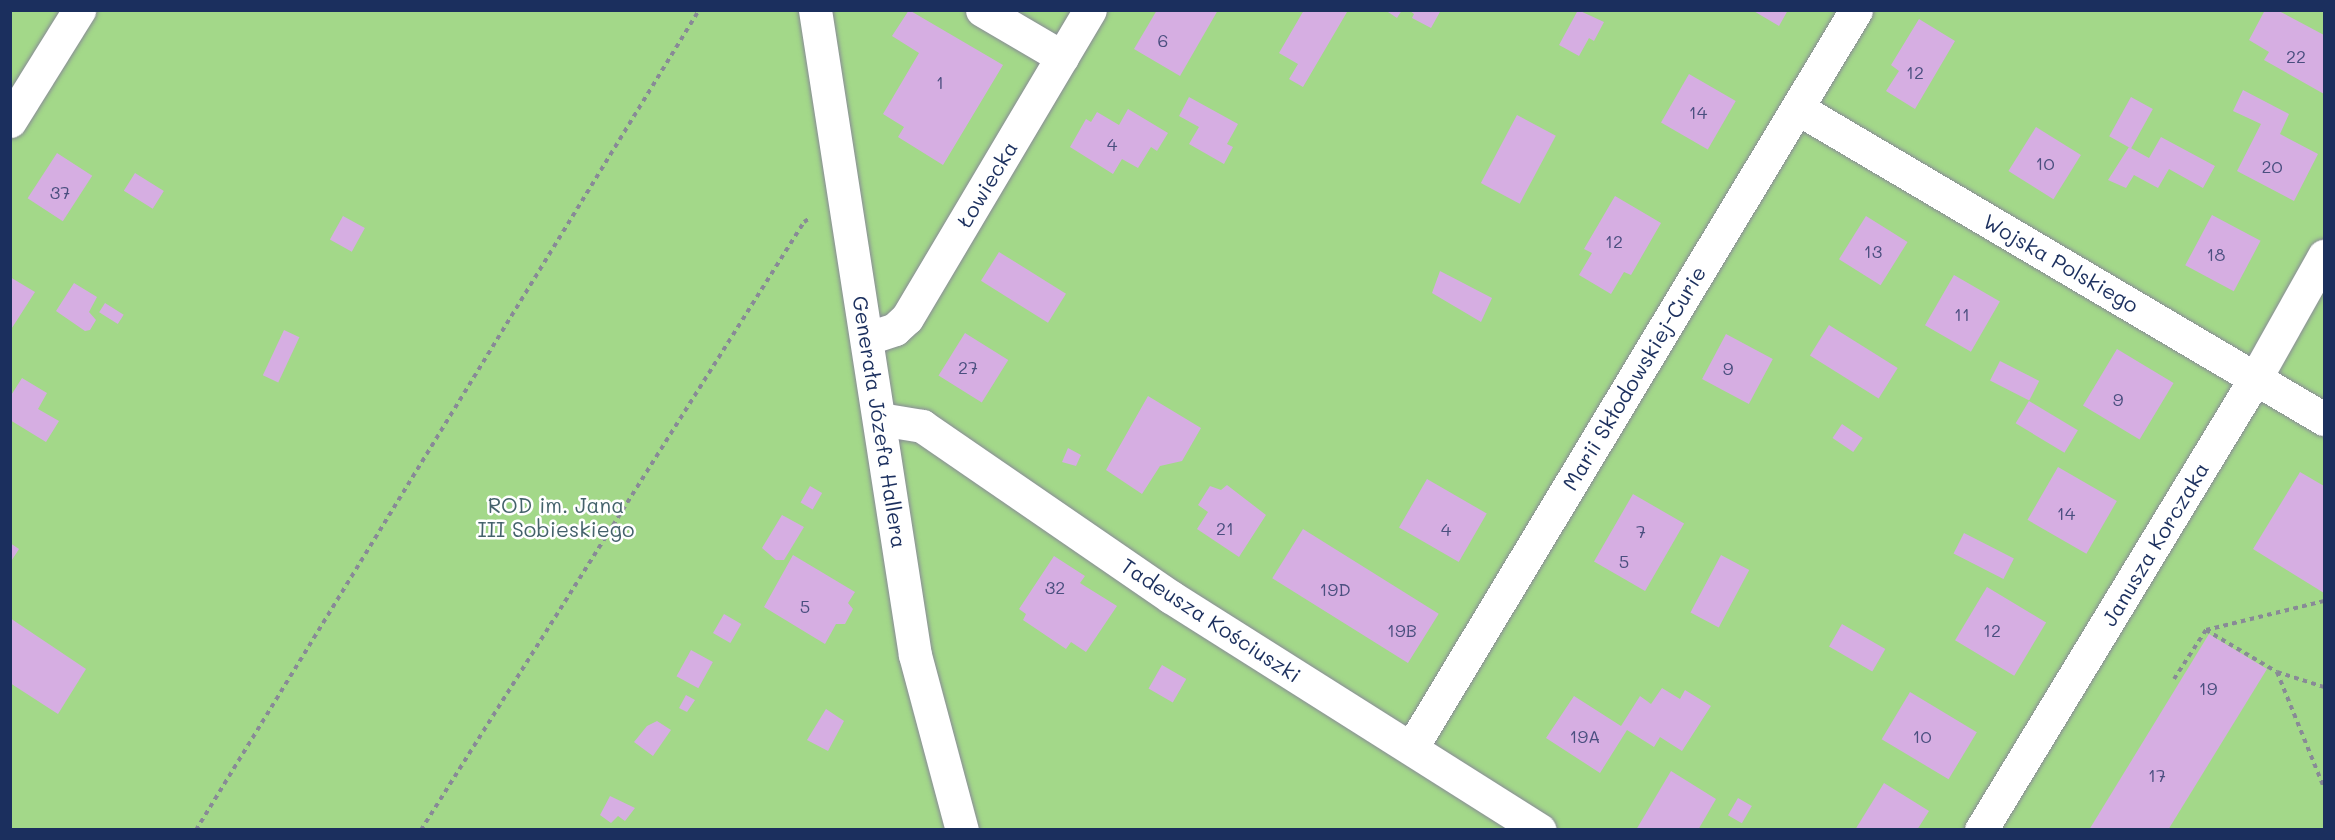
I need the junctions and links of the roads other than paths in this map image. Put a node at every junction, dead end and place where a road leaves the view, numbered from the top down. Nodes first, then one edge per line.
1 (79, 10) edge
2 (815, 10) edge
3 (982, 10) edge
4 (1090, 10) edge
5 (1856, 10) edge
6 (1062, 57) junction
7 (1797, 108) junction
8 (10, 121) edge
9 (2325, 256) edge
10 (868, 338) junction
11 (2256, 378) junction
12 (880, 419) junction
13 (2325, 419) edge
14 (1412, 747) junction
15 (962, 830) edge
16 (1539, 830) edge
17 (1981, 830) edge

1 - 8 street
2 - 10 street, Generała Józefa Hallera
3 - 6 street
4 - 6 street, Łowiecka
5 - 7 street, Marii Skłodowskiej-Curie
6 - 10 street, Łowiecka
7 - 11 street, Wojska Polskiego
7 - 14 street, Marii Skłodowskiej-Curie
9 - 11 street, Janusza Korczaka
10 - 12 street, Generała Józefa Hallera
11 - 13 street, Wojska Polskiego
11 - 17 street, Janusza Korczaka
12 - 14 street, Tadeusza Kościuszki
12 - 15 street, Generała Józefa Hallera
14 - 16 street, Tadeusza Kościuszki

